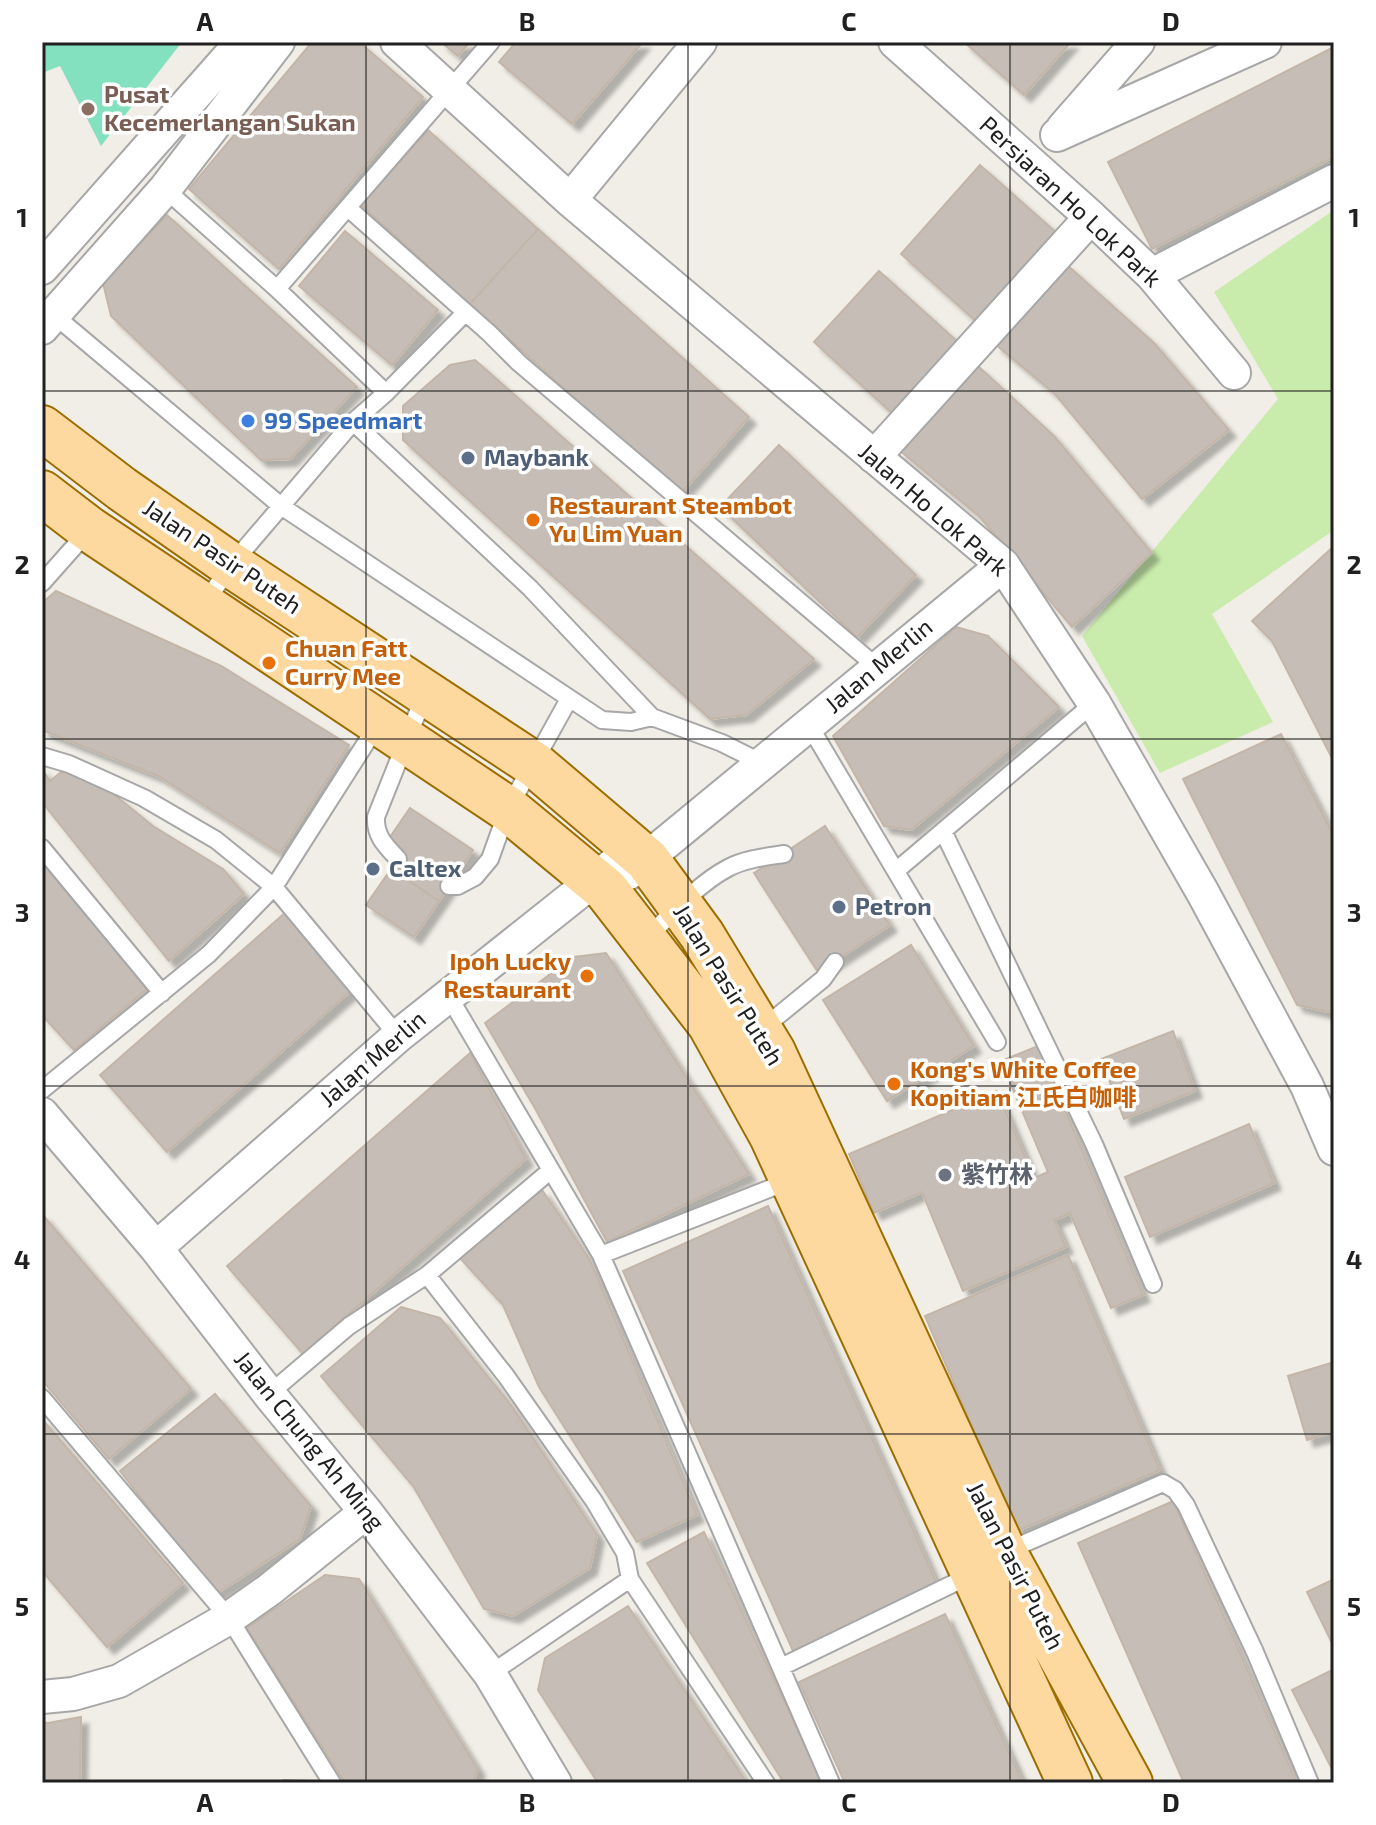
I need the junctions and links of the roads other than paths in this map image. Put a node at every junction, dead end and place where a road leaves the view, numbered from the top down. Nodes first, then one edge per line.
1 (242, 42) edge
2 (278, 42) edge
3 (397, 42) edge
4 (491, 42) edge
5 (700, 42) edge
6 (895, 42) edge
7 (1138, 42) edge
8 (1265, 42) edge
9 (449, 90) junction
10 (1057, 135) junction
11 (1032, 164) junction
12 (1334, 181) edge
13 (165, 189) junction
14 (570, 200) junction
15 (348, 208) junction
16 (1091, 217) junction
17 (42, 268) edge
18 (1152, 275) junction
19 (277, 289) junction
20 (465, 313) junction
21 (48, 321) edge
22 (1234, 373) dead end
23 (386, 393) junction
24 (353, 422) junction
25 (42, 428) edge
26 (874, 457) junction
27 (42, 493) edge
28 (281, 506) junction
29 (89, 529) junction
30 (231, 565) junction
31 (1003, 565) junction
32 (42, 583) edge
33 (203, 605) junction
34 (877, 667) junction
35 (426, 692) junction
36 (569, 699) junction
37 (1094, 703) junction
38 (652, 717) junction
39 (809, 725) junction
40 (392, 732) junction
41 (42, 756) edge
42 (762, 763) junction
43 (535, 765) junction
44 (508, 809) junction
45 (943, 831) junction
46 (42, 848) edge
47 (784, 854) dead end
48 (640, 855) junction
49 (398, 859) dead end
50 (897, 870) junction
51 (601, 884) junction
52 (449, 886) dead end
53 (274, 887) junction
54 (680, 905) junction
55 (645, 940) junction
56 (835, 962) dead end
57 (162, 993) junction
58 (448, 995) junction
59 (398, 1036) junction
60 (743, 1041) junction
61 (997, 1042) dead end
62 (1321, 1079) edge
63 (42, 1090) edge
64 (42, 1114) edge
65 (1334, 1149) edge
66 (551, 1170) junction
67 (792, 1179) junction
68 (156, 1248) junction
69 (601, 1255) junction
70 (427, 1275) junction
71 (1153, 1284) dead end
72 (269, 1394) junction
73 (42, 1398) edge
74 (366, 1512) junction
75 (988, 1563) junction
76 (630, 1579) junction
77 (229, 1618) junction
78 (781, 1667) junction
79 (490, 1674) junction
80 (42, 1697) edge
81 (332, 1783) edge
82 (555, 1783) edge
83 (766, 1783) edge
84 (831, 1783) edge
85 (1070, 1783) edge
86 (1130, 1783) edge
87 (1310, 1783) edge

1 - 17 street
2 - 13 street
3 - 9 street, Jalan Ho Lok Park
4 - 9 lane
5 - 14 street
6 - 11 street, Persiaran Ho Lok Park
7 - 10 street
8 - 10 street
9 - 14 street, Jalan Ho Lok Park
9 - 15 lane
10 - 11 street
11 - 16 street, Persiaran Ho Lok Park
12 - 18 street
13 - 19 lane
13 - 21 street
14 - 26 street, Jalan Ho Lok Park
15 - 19 lane
15 - 20 lane
16 - 18 street, Persiaran Ho Lok Park
16 - 26 street
18 - 22 street, Persiaran Ho Lok Park
19 - 23 lane
20 - 23 lane
20 - 34 lane
21 - 28 lane
23 - 24 lane
24 - 28 lane
24 - 38 lane
25 - 30 main road, Jalan Pasir Puteh
26 - 31 street, Jalan Ho Lok Park
27 - 29 main road, Jalan Pasir Puteh
28 - 30 lane
28 - 36 lane
29 - 32 lane
29 - 33 main road, Jalan Pasir Puteh
30 - 33 lane
30 - 35 main road, Jalan Pasir Puteh
31 - 34 street, Jalan Merlin
31 - 37 street, Jalan Ho Lok Park
33 - 40 main road, Jalan Pasir Puteh
34 - 39 street, Jalan Merlin
35 - 40 lane
35 - 43 main road, Jalan Pasir Puteh
36 - 38 lane
36 - 43 lane
37 - 45 lane
37 - 62 street, Jalan Ho Lok Park
38 - 42 lane
39 - 42 street, Jalan Merlin
39 - 50 lane
40 - 44 main road, Jalan Pasir Puteh
40 - 49 lane
40 - 53 lane
41 - 53 lane
42 - 48 street, Jalan Merlin
43 - 44 lane
43 - 48 main road, Jalan Pasir Puteh
44 - 51 main road, Jalan Pasir Puteh
44 - 52 lane
45 - 50 lane
45 - 71 lane
46 - 57 lane
47 - 54 lane
48 - 51 street, Jalan Merlin
48 - 54 main road, Jalan Pasir Puteh
50 - 61 lane
51 - 55 main road, Jalan Pasir Puteh
51 - 58 street, Jalan Merlin
53 - 57 lane
53 - 59 lane
54 - 55 lane
54 - 60 main road, Jalan Pasir Puteh
55 - 60 main road, Jalan Pasir Puteh
56 - 60 lane
57 - 63 lane
58 - 59 street, Jalan Merlin
58 - 66 lane
59 - 68 street, Jalan Merlin
60 - 67 main road, Jalan Pasir Puteh
60 - 75 main road, Jalan Pasir Puteh
62 - 65 street, Jalan Ho Lok Park
64 - 68 street, Jalan Chung Ah Ming
66 - 69 lane
66 - 70 lane
67 - 69 lane
67 - 75 main road, Jalan Pasir Puteh
68 - 72 street, Jalan Chung Ah Ming
69 - 78 lane
70 - 72 lane
70 - 76 lane
72 - 74 street, Jalan Chung Ah Ming
73 - 77 lane
74 - 77 street
74 - 79 street, Jalan Chung Ah Ming
75 - 78 lane
75 - 85 main road, Jalan Pasir Puteh
75 - 86 main road, Jalan Pasir Puteh
75 - 87 lane
76 - 79 lane
76 - 83 lane
77 - 80 street
77 - 81 lane
78 - 84 lane
79 - 82 street, Jalan Chung Ah Ming

